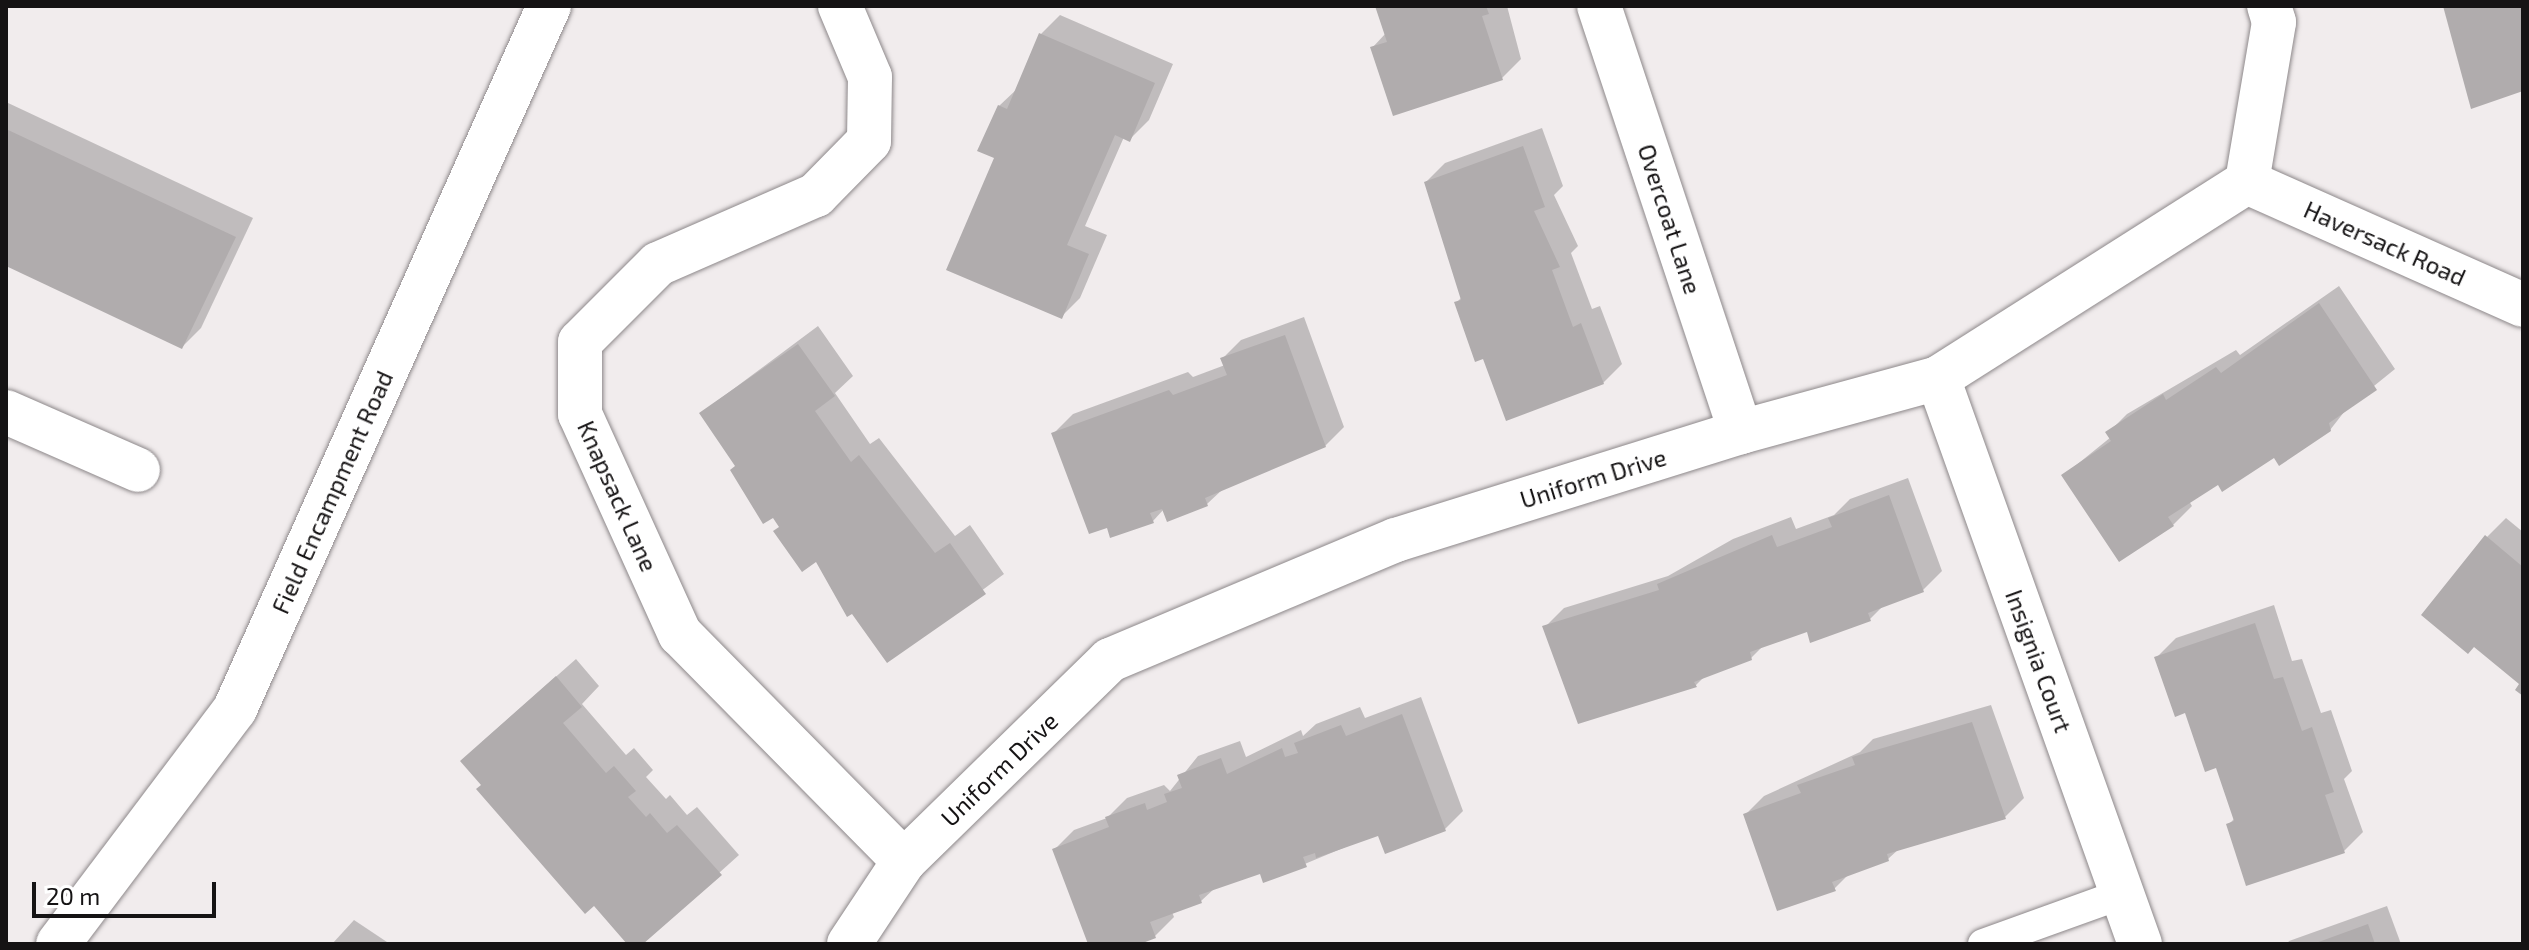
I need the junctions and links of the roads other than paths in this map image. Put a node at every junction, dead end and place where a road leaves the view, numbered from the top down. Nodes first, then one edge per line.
1 (549, 6) edge
2 (840, 6) edge
3 (1599, 6) edge
4 (2269, 6) edge
5 (2247, 182) junction
6 (2523, 305) edge
7 (1938, 378) junction
8 (8, 420) edge
9 (1741, 432) junction
10 (138, 470) dead end
11 (904, 861) junction
12 (2122, 894) junction
13 (58, 944) edge
14 (849, 944) edge
15 (1983, 944) edge
16 (2140, 944) edge

1 - 13 street, Field Encampment Road
2 - 11 street, Knapsack Lane
3 - 9 street, Overcoat Lane
4 - 5 street
5 - 6 street, Haversack Road
5 - 7 street, Uniform Drive
7 - 9 street, Uniform Drive
7 - 12 street, Insignia Court
8 - 10 street
9 - 11 street, Uniform Drive
11 - 14 street, Uniform Drive
12 - 15 lane
12 - 16 street, Insignia Court

